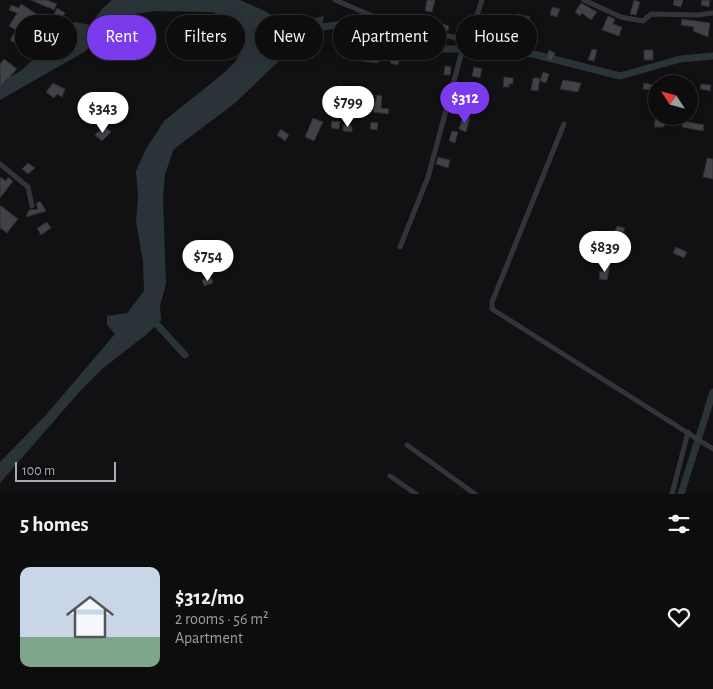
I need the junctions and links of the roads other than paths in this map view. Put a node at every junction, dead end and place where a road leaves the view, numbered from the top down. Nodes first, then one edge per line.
1 (335, 0) edge
2 (482, 0) edge
3 (584, 0) edge
4 (713, 13) edge
5 (477, 15) edge
6 (456, 38) edge
7 (460, 60) edge
8 (564, 124) dead end
9 (0, 164) edge
10 (32, 206) dead end
11 (400, 247) dead end
12 (688, 432) junction
13 (407, 446) dead end
14 (713, 449) edge
15 (390, 476) dead end
16 (416, 494) edge
17 (475, 494) edge
18 (672, 494) edge

1 - 6 street
2 - 5 street
3 - 4 street
7 - 11 street
8 - 12 street
9 - 10 street
12 - 14 street
12 - 18 street
13 - 17 street
15 - 16 street

